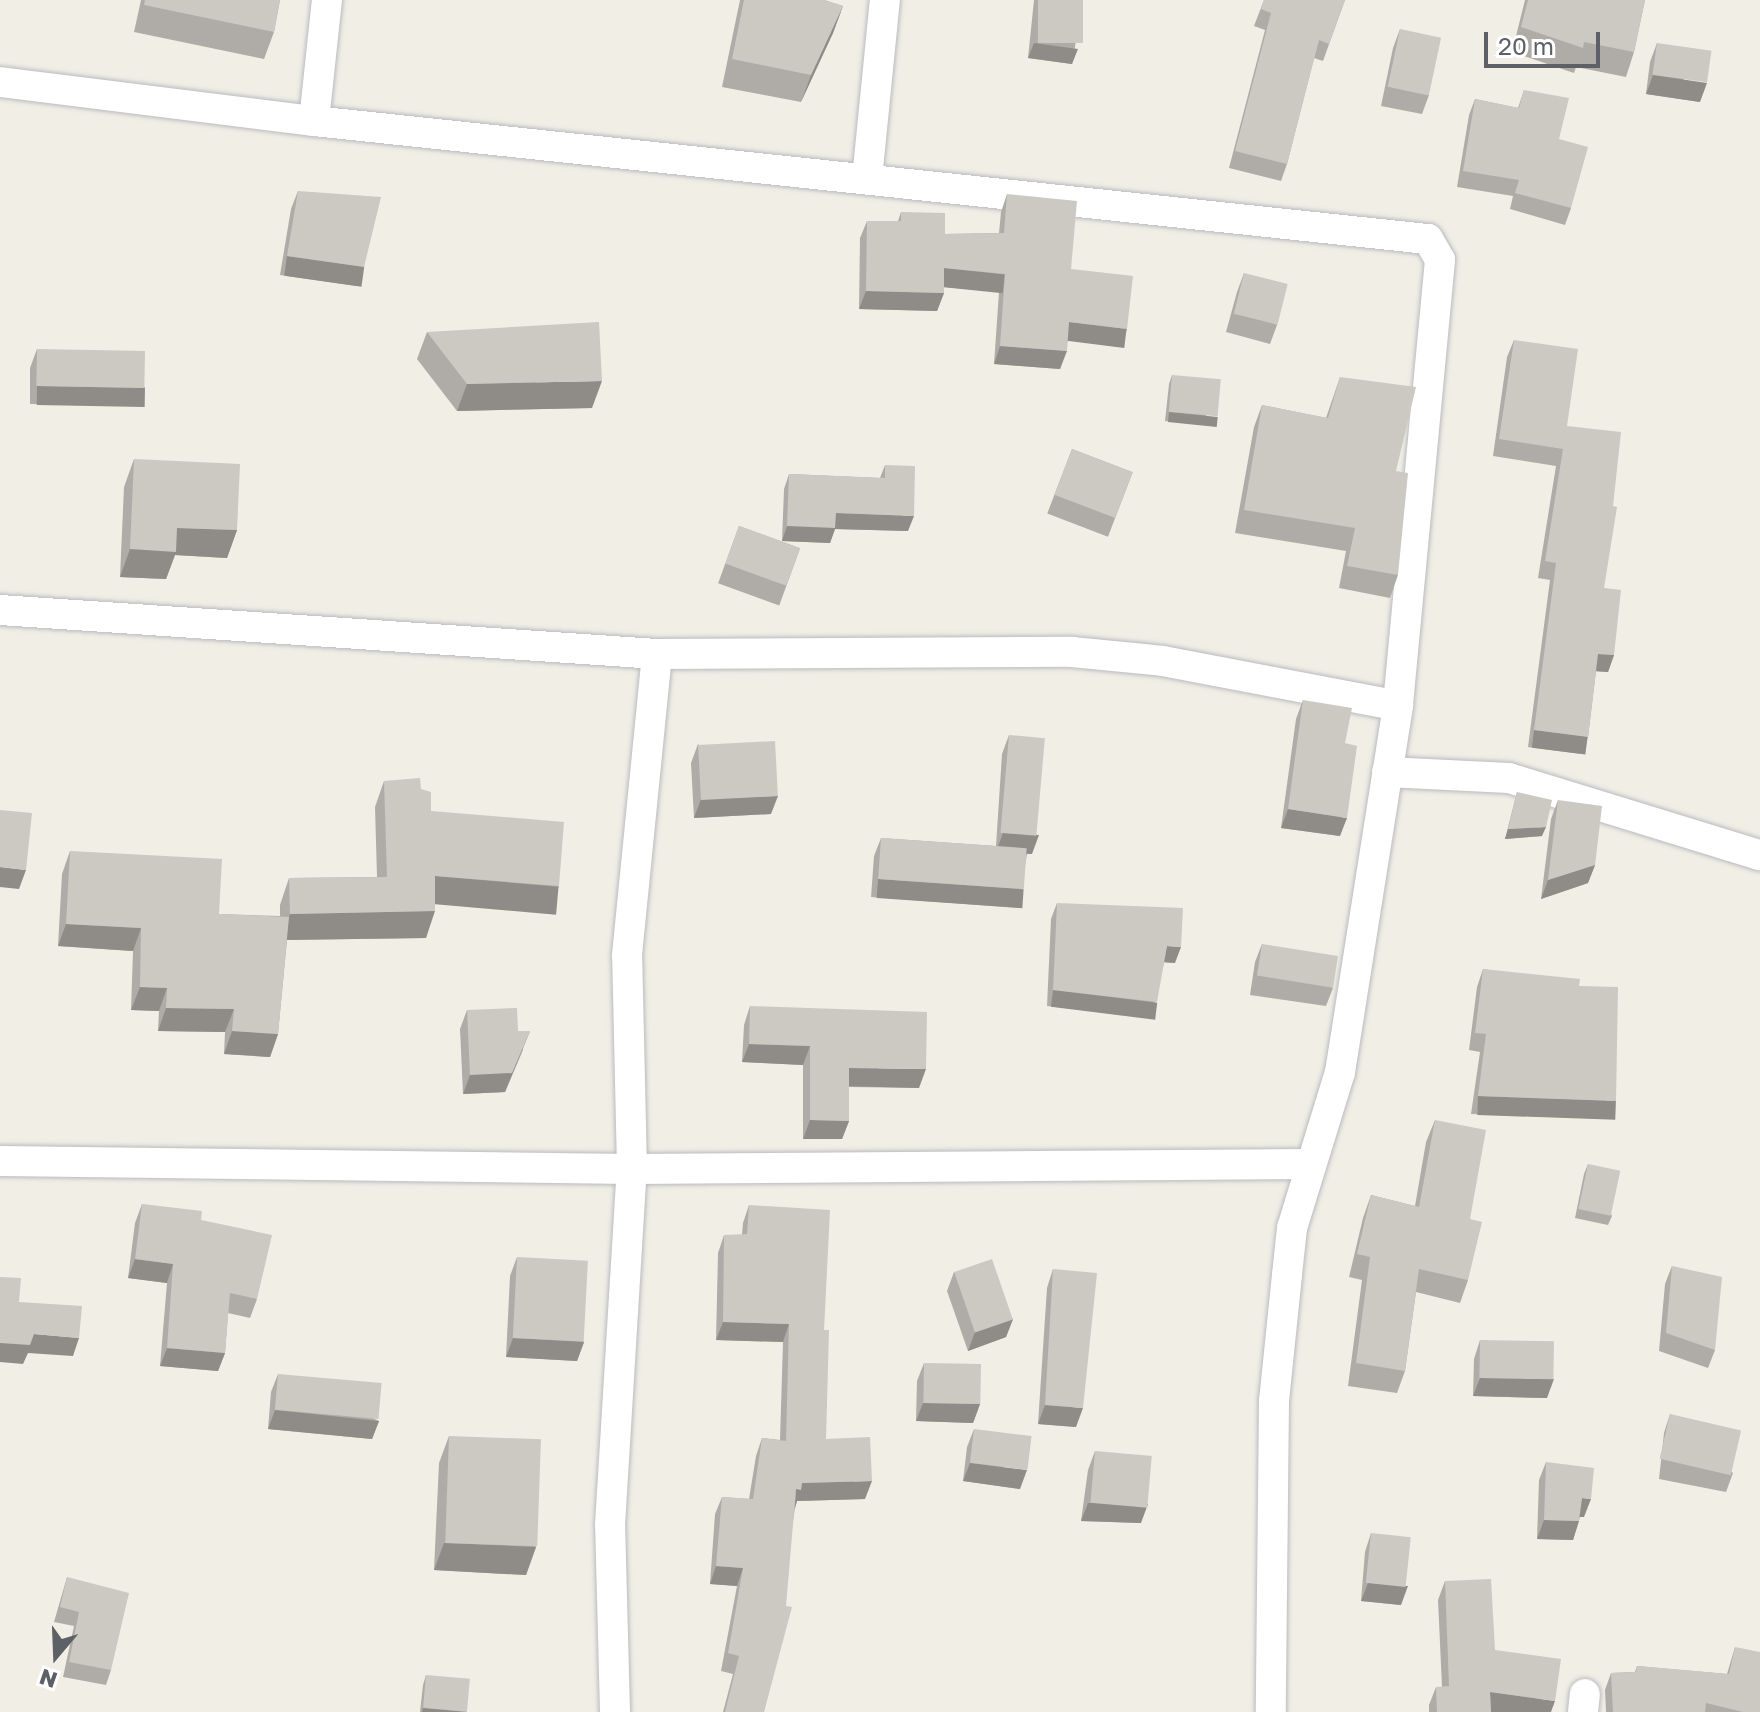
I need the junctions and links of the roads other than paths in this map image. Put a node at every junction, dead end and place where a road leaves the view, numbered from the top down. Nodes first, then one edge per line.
1 (327, 0) edge
2 (885, 0) edge
3 (0, 82) edge
4 (314, 121) junction
5 (867, 179) junction
6 (0, 610) edge
7 (657, 654) junction
8 (1398, 706) junction
9 (1387, 772) junction
10 (1760, 855) edge
11 (0, 1161) edge
12 (1311, 1164) junction
13 (632, 1169) junction
14 (615, 1712) edge
15 (1271, 1712) edge

1 - 4 street
2 - 5 street
3 - 4 street
4 - 5 street
5 - 8 street
6 - 7 street
7 - 8 street
7 - 13 street
8 - 9 street
9 - 10 street
9 - 12 street
11 - 13 street
12 - 13 street
12 - 15 street
13 - 14 street

